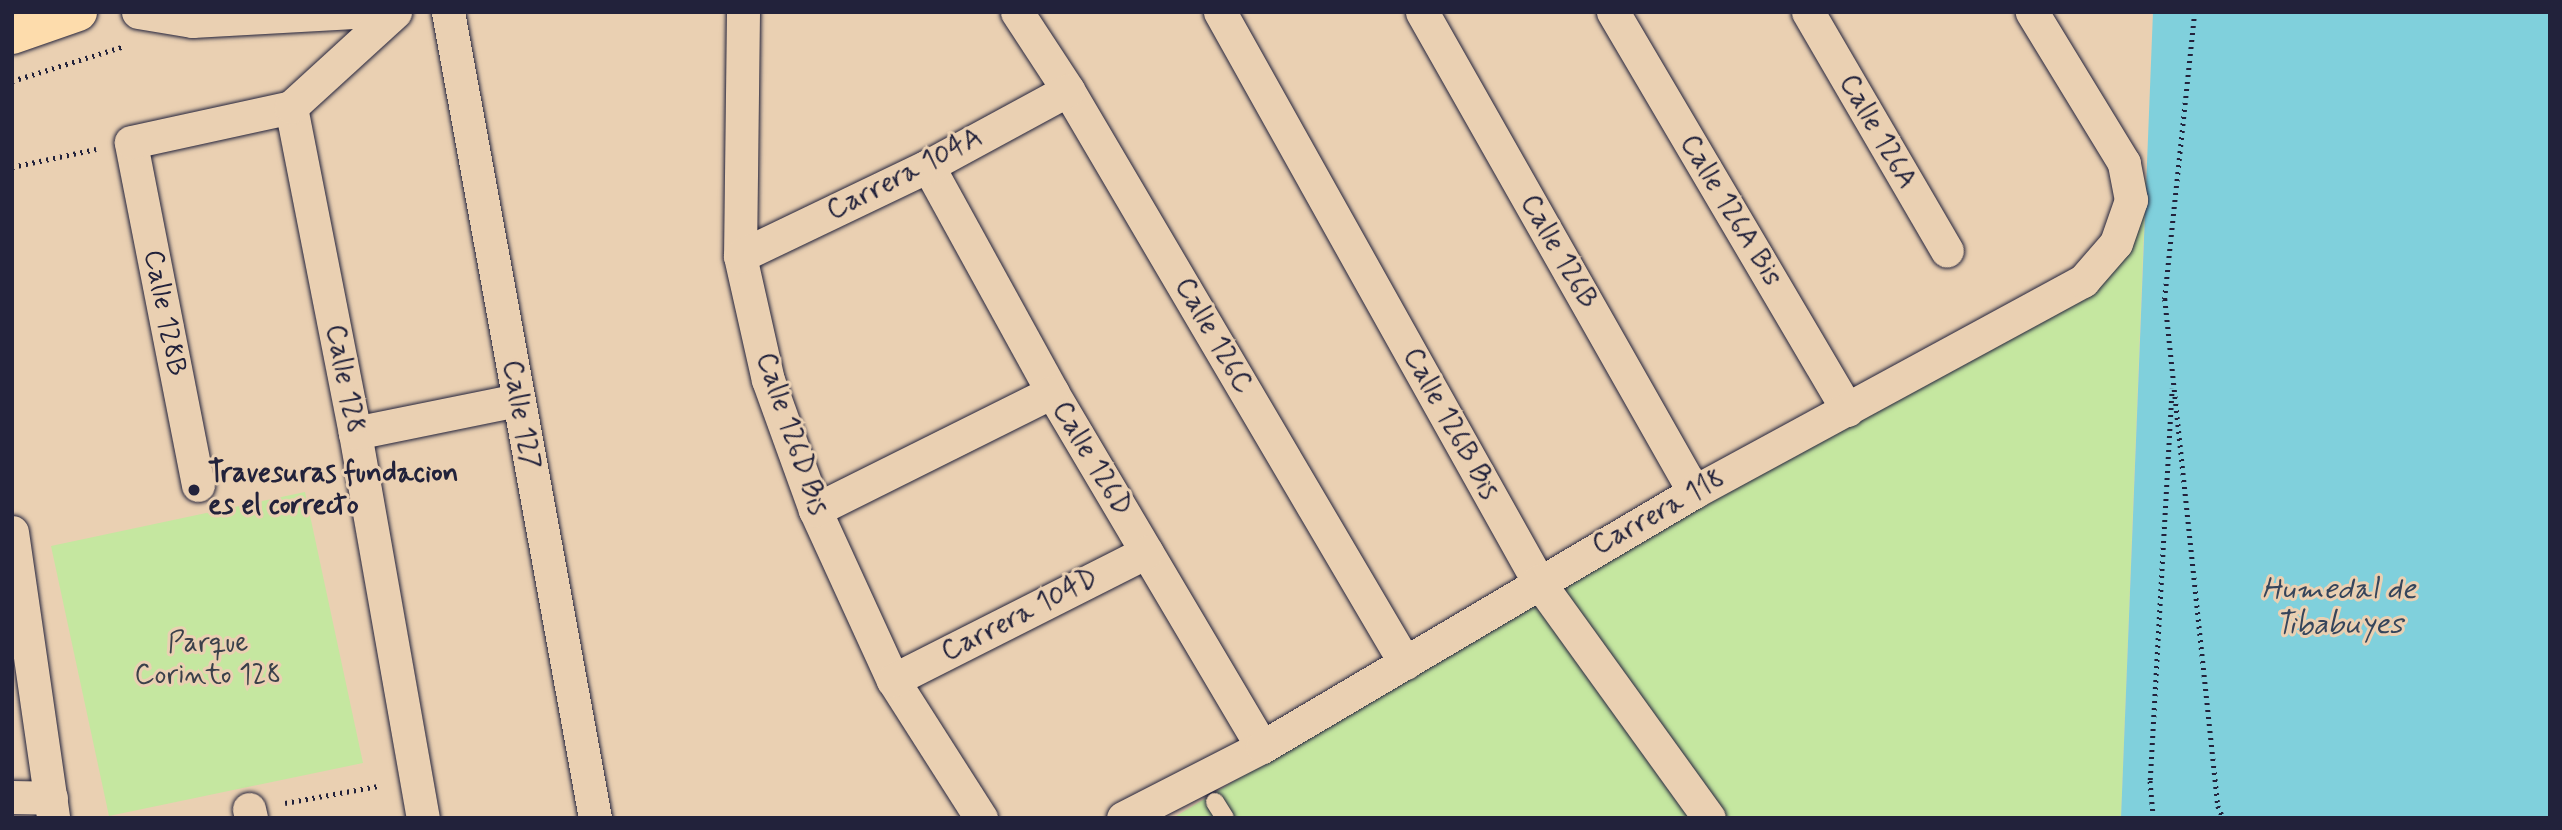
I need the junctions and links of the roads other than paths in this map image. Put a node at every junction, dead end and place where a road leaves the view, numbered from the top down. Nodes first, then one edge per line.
1 (78, 12) edge
2 (354, 12) edge
3 (395, 12) edge
4 (448, 12) edge
5 (743, 12) edge
6 (1017, 12) edge
7 (1220, 12) edge
8 (1422, 12) edge
9 (1613, 12) edge
10 (1808, 12) edge
11 (2032, 12) edge
12 (135, 28) edge
13 (12, 35) edge
14 (1068, 90) junction
15 (290, 107) junction
16 (928, 166) junction
17 (1947, 251) dead end
18 (740, 256) junction
19 (1052, 392) junction
20 (517, 400) junction
21 (1847, 410) junction
22 (355, 433) junction
23 (198, 485) dead end
24 (1694, 492) junction
25 (815, 510) junction
26 (12, 532) edge
27 (1146, 552) junction
28 (1538, 581) junction
29 (17, 604) edge
30 (1405, 663) junction
31 (893, 680) junction
32 (1262, 747) junction
33 (12, 797) edge
34 (1215, 802) dead end
35 (52, 808) edge
36 (423, 818) edge
37 (595, 818) edge
38 (981, 818) edge
39 (1123, 818) edge
40 (1225, 818) edge
41 (1709, 818) edge

1 - 13 main road
2 - 12 street
3 - 15 street
4 - 20 street, Calle 127
5 - 18 street, Calle 126D Bis
6 - 14 street, Calle 126C
7 - 28 street, Calle 126B Bis
8 - 24 street, Calle 126B
9 - 21 street, Calle 126A Bis
10 - 17 street, Calle 126A
11 - 21 street, Carrera 118
14 - 16 street, Carrera 104A
14 - 30 street, Calle 126C
15 - 22 street, Calle 128
15 - 23 street, Calle 128B
16 - 18 street, Carrera 104A
16 - 19 street, Calle 126D
18 - 25 street, Calle 126D Bis
19 - 25 street
19 - 27 street, Calle 126D
20 - 22 street
20 - 37 street, Calle 127
21 - 24 street, Carrera 118
22 - 36 street, Calle 128
24 - 28 street, Carrera 118
25 - 31 street, Calle 126D Bis
26 - 29 street
27 - 31 street, Carrera 104D
27 - 32 street, Calle 126D
28 - 30 street, Carrera 118
28 - 41 street, Calle 126B Bis
29 - 35 street
30 - 32 street, Carrera 118
31 - 38 street, Calle 126D Bis
32 - 39 street, Carrera 118
33 - 35 street
34 - 40 lane

